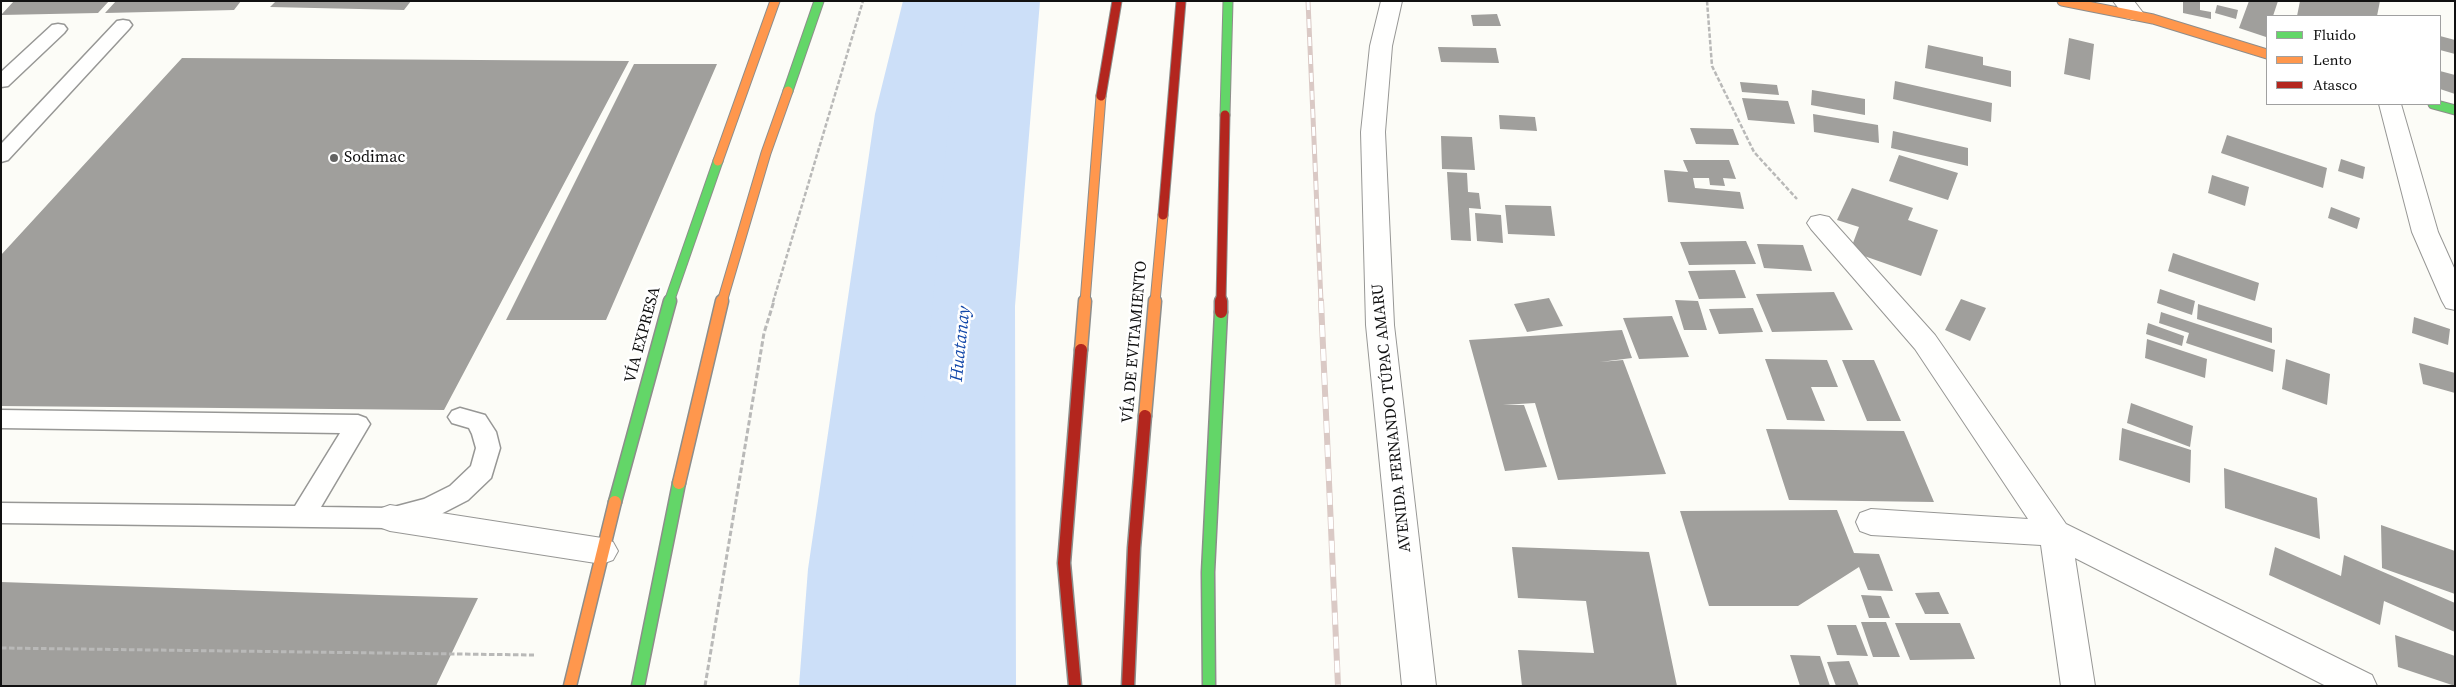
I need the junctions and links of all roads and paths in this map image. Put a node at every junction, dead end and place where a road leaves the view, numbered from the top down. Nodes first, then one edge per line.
1 (775, 1) edge
2 (819, 1) edge
3 (864, 1) edge
4 (1117, 1) edge
5 (1181, 1) edge
6 (1228, 1) edge
7 (1392, 1) edge
8 (1707, 1) edge
9 (2062, 1) edge
10 (2128, 8) edge
11 (123, 25) dead end
12 (58, 29) dead end
13 (2266, 54) edge
14 (1, 82) edge
15 (2390, 105) edge
16 (2437, 105) edge
17 (2455, 110) edge
18 (1, 156) edge
19 (1820, 223) joint
20 (2455, 301) edge
21 (460, 417) dead end
22 (1, 419) edge
23 (1, 514) edge
24 (303, 515) junction
25 (390, 518) junction
26 (1870, 522) dead end
27 (2055, 533) junction
28 (602, 551) junction
29 (1, 648) edge
30 (578, 656) junction
31 (570, 686) edge
32 (638, 686) edge
33 (705, 686) edge
34 (1075, 686) edge
35 (1128, 686) edge
36 (1209, 686) edge
37 (1420, 686) edge
38 (2078, 686) edge
39 (2360, 686) edge

1 - 28 main road, VÍA EXPRESA
2 - 32 main road
3 - 33 path
4 - 34 main road
5 - 35 main road, VÍA DE EVITAMIENTO
6 - 36 main road
7 - 37 street, AVENIDA FERNANDO TÚPAC AMARU
8 - 19 path
9 - 10 main road
10 - 13 main road
11 - 18 lane
12 - 14 lane
15 - 20 street
16 - 17 main road
19 - 27 street
21 - 25 lane
22 - 24 lane
23 - 24 lane
24 - 25 lane
25 - 28 street
26 - 27 street
27 - 38 street
27 - 39 street
28 - 30 main road, VÍA EXPRESA
29 - 30 path
30 - 31 main road, VÍA EXPRESA

